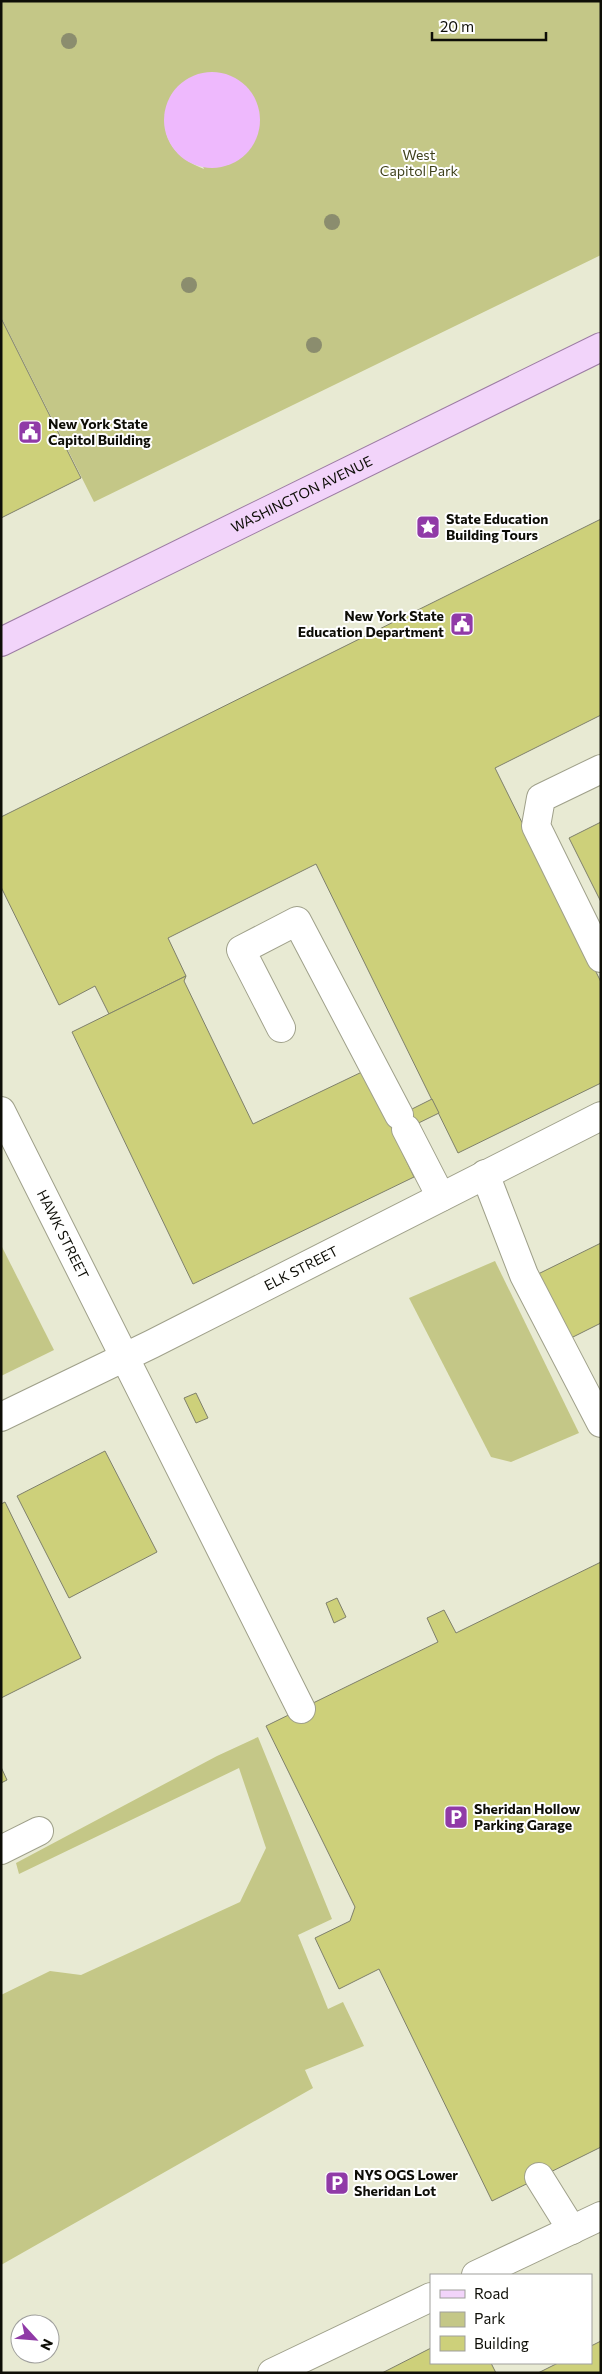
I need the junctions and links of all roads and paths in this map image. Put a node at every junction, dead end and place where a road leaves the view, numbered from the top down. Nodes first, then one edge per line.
1 (601, 347) edge
2 (1, 642) edge
3 (601, 770) edge
4 (601, 958) edge
5 (281, 1028) dead end
6 (1, 1111) edge
7 (601, 1116) edge
8 (485, 1174) junction
9 (441, 1197) junction
10 (125, 1357) junction
11 (1, 1418) edge
12 (601, 1423) edge
13 (301, 1710) dead end
14 (39, 1831) dead end
15 (1, 1850) edge
16 (540, 2177) dead end
17 (601, 2216) edge
18 (572, 2230) junction
19 (478, 2274) edge
20 (430, 2297) edge
21 (272, 2373) edge

1 - 2 main road, WASHINGTON AVENUE
3 - 4 street
5 - 9 street
6 - 10 street, HAWK STREET
7 - 8 street, ELK STREET
8 - 9 street, ELK STREET
8 - 12 street
9 - 10 street, ELK STREET
10 - 11 street, ELK STREET
10 - 13 street, HAWK STREET
14 - 15 street
16 - 18 street
17 - 18 street
18 - 19 street
20 - 21 street

